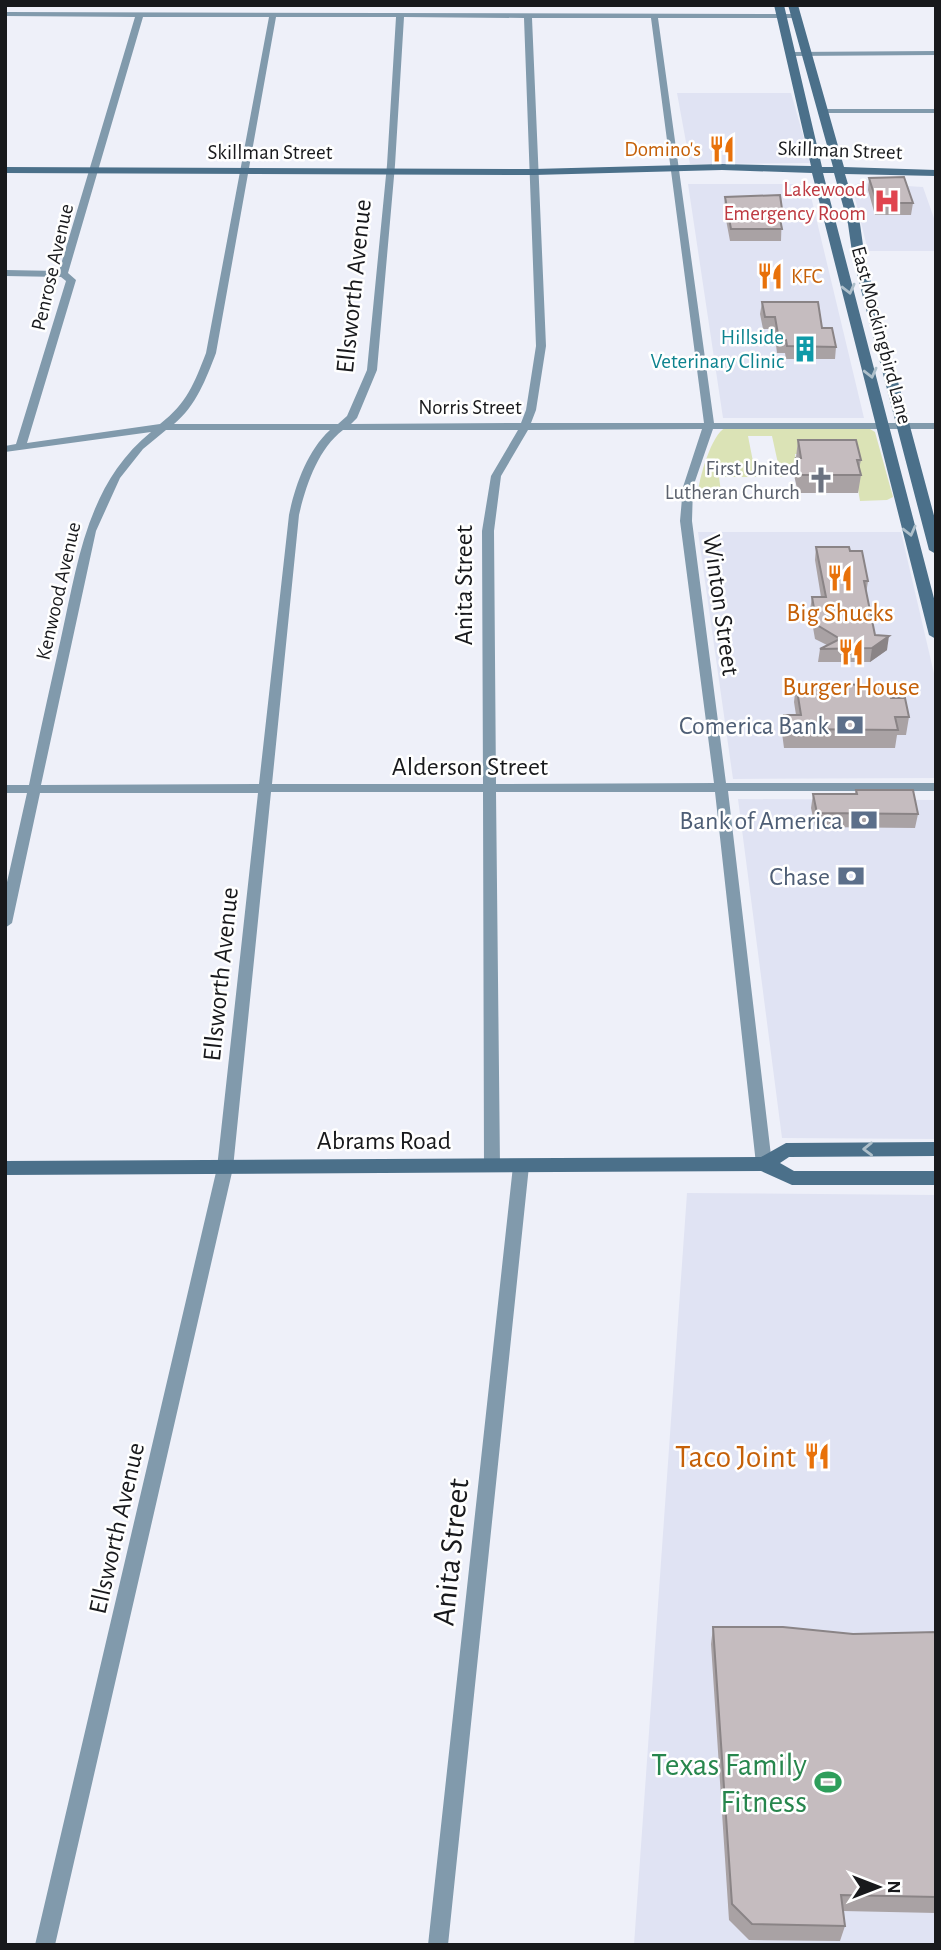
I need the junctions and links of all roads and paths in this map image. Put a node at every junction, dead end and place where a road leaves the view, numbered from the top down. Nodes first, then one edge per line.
1 (638, 5) edge
2 (126, 10) edge
3 (258, 10) edge
4 (378, 10) edge
5 (496, 10) edge
6 (780, 11) edge
7 (795, 11) edge
8 (5, 14) edge
9 (140, 14) junction
10 (273, 14) junction
11 (400, 14) junction
12 (528, 15) junction
13 (639, 15) junction
14 (654, 15) junction
15 (936, 53) edge
16 (791, 54) junction
17 (806, 54) junction
18 (802, 111) junction
19 (823, 111) junction
20 (936, 111) edge
21 (5, 170) edge
22 (94, 170) junction
23 (244, 171) junction
24 (390, 172) junction
25 (534, 172) junction
26 (676, 172) junction
27 (818, 172) junction
28 (840, 173) junction
29 (936, 173) edge
30 (936, 181) edge
31 (841, 259) junction
32 (859, 259) junction
33 (5, 273) edge
34 (64, 274) junction
35 (858, 321) junction
36 (876, 321) junction
37 (710, 425) junction
38 (884, 425) junction
39 (903, 425) junction
40 (341, 426) junction
41 (525, 426) junction
42 (936, 426) edge
43 (164, 427) junction
44 (110, 433) junction
45 (20, 447) junction
46 (139, 447) junction
47 (5, 449) edge
48 (936, 550) edge
49 (936, 635) edge
50 (720, 787) junction
51 (936, 787) edge
52 (263, 788) junction
53 (489, 788) junction
54 (5, 789) edge
55 (35, 789) junction
56 (5, 923) edge
57 (936, 1149) edge
58 (764, 1164) junction
59 (492, 1166) junction
60 (521, 1166) junction
61 (225, 1167) junction
62 (5, 1168) edge
63 (936, 1178) edge
64 (45, 1945) edge
65 (438, 1945) edge

1 - 13 street
2 - 8 street
2 - 9 street
3 - 9 street
3 - 10 street
4 - 10 street
4 - 11 street
5 - 11 street
5 - 12 street
6 - 7 street
6 - 14 street
6 - 16 main road, East Mockingbird Lane
7 - 17 main road, East Mockingbird Lane
9 - 22 street, Penrose Avenue
10 - 23 street, Kenwood Avenue
11 - 24 street, Ellsworth Avenue
12 - 13 street
12 - 25 street, Anita Street
13 - 14 street
14 - 26 street, Winton Street
15 - 17 street
16 - 17 street
16 - 18 main road, East Mockingbird Lane
17 - 19 main road, East Mockingbird Lane
18 - 19 main road
18 - 27 main road, East Mockingbird Lane
19 - 20 street
19 - 28 main road, East Mockingbird Lane
21 - 22 main road, Skillman Street
22 - 23 main road, Skillman Street
22 - 34 street, Penrose Avenue
23 - 24 main road, Skillman Street
23 - 43 street, Kenwood Avenue
24 - 25 main road, Skillman Street
24 - 40 street, Ellsworth Avenue
25 - 26 main road, Skillman Street
25 - 41 street, Anita Street
26 - 27 main road, Skillman Street
26 - 37 street, Winton Street
27 - 28 main road, Skillman Street
27 - 31 main road, East Mockingbird Lane
28 - 29 main road, Skillman Street
28 - 30 main road, Skillman Street
28 - 32 main road, East Mockingbird Lane
31 - 32 main road
31 -> 35 main road, East Mockingbird Lane
32 - 36 main road, East Mockingbird Lane
33 - 34 street
34 - 45 street, Penrose Avenue
35 - 36 main road
35 -> 38 main road, East Mockingbird Lane
36 - 39 main road, East Mockingbird Lane
37 - 38 street, Norris Street
37 - 41 street, Norris Street
37 - 50 street, Winton Street
38 - 39 street, Norris Street
38 -> 49 main road, East Mockingbird Lane
39 - 42 street, Norris Street
39 - 48 main road, East Mockingbird Lane
40 - 41 street, Norris Street
40 - 43 street, Norris Street
40 - 52 street, Ellsworth Avenue
41 - 53 street, Anita Street
43 - 44 street, Norris Street
43 - 46 street, Kenwood Avenue
44 - 45 street, Norris Street
44 - 46 street
45 - 47 street, Norris Street
46 - 55 street, Kenwood Avenue
50 - 51 street, Alderson Street
50 - 53 street, Alderson Street
50 - 58 street, Winton Street
52 - 53 street, Alderson Street
52 - 55 street, Alderson Street
52 - 61 street, Ellsworth Avenue
53 - 59 street, Anita Street
54 - 55 street, Alderson Street
55 - 56 street, Kenwood Avenue
57 -> 58 main road, Abrams Road
58 - 60 main road, Abrams Road
58 - 63 main road, Abrams Road
59 - 60 main road, Abrams Road
59 - 61 main road, Abrams Road
60 - 65 street, Anita Street
61 - 62 main road, Abrams Road
61 - 64 street, Ellsworth Avenue

